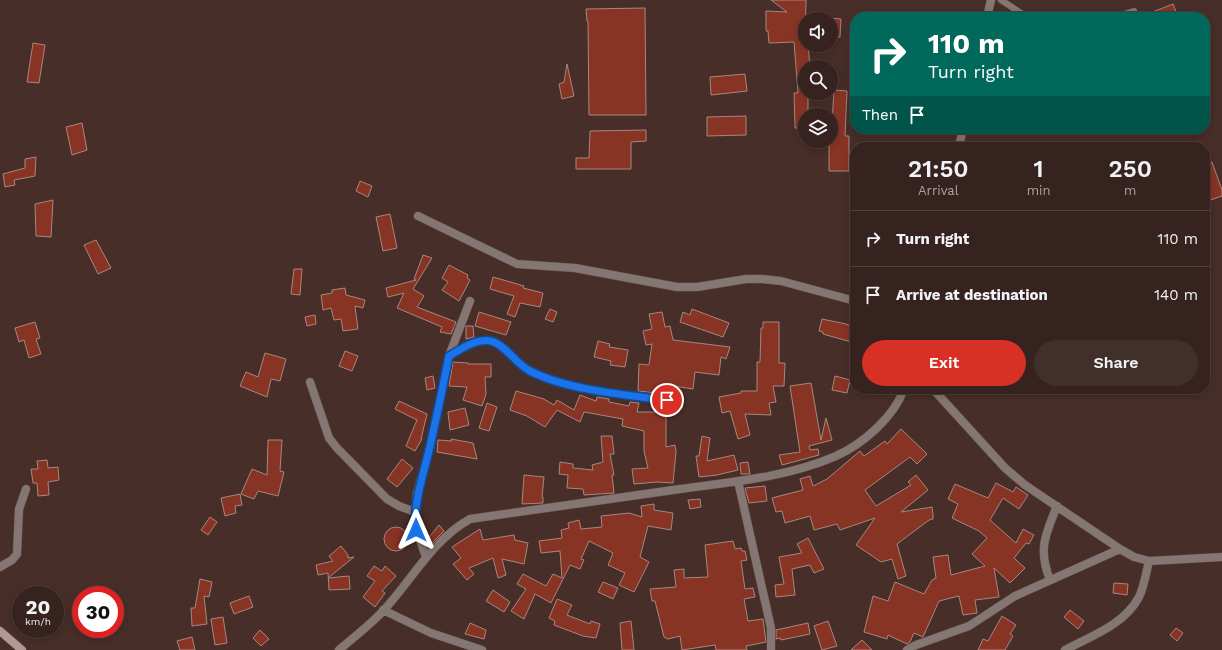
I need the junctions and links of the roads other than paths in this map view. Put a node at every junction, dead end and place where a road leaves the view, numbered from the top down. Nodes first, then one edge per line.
1 (991, 0) edge
2 (1001, 0) edge
3 (1134, 11) dead end
4 (988, 12) edge
5 (1019, 12) edge
6 (1131, 12) edge
7 (418, 216) dead end
8 (850, 299) edge
9 (470, 301) dead end
10 (449, 356) junction
11 (310, 382) dead end
12 (901, 394) edge
13 (938, 394) edge
14 (667, 400) dead end
15 (738, 481) junction
16 (26, 489) dead end
17 (1057, 506) junction
18 (415, 512) junction
19 (1120, 549) junction
20 (426, 557) junction
21 (1222, 557) edge
22 (1149, 561) junction
23 (0, 566) edge
24 (1050, 580) junction
25 (383, 610) junction
26 (0, 631) edge
27 (22, 650) edge
28 (339, 650) edge
29 (482, 650) edge
30 (771, 650) edge
31 (907, 650) edge
32 (1065, 650) edge

1 - 4 street
2 - 5 lane
3 - 6 lane
7 - 8 street
9 - 10 street
10 - 14 street
10 - 18 street
11 - 18 street
12 - 15 street
13 - 17 street
15 - 20 street
15 - 30 street
16 - 23 street
17 - 19 street
17 - 24 street
18 - 20 street
19 - 22 street
19 - 24 street
20 - 25 street
21 - 22 street
22 - 32 street
24 - 31 street
25 - 28 street
25 - 29 street
26 - 27 street

